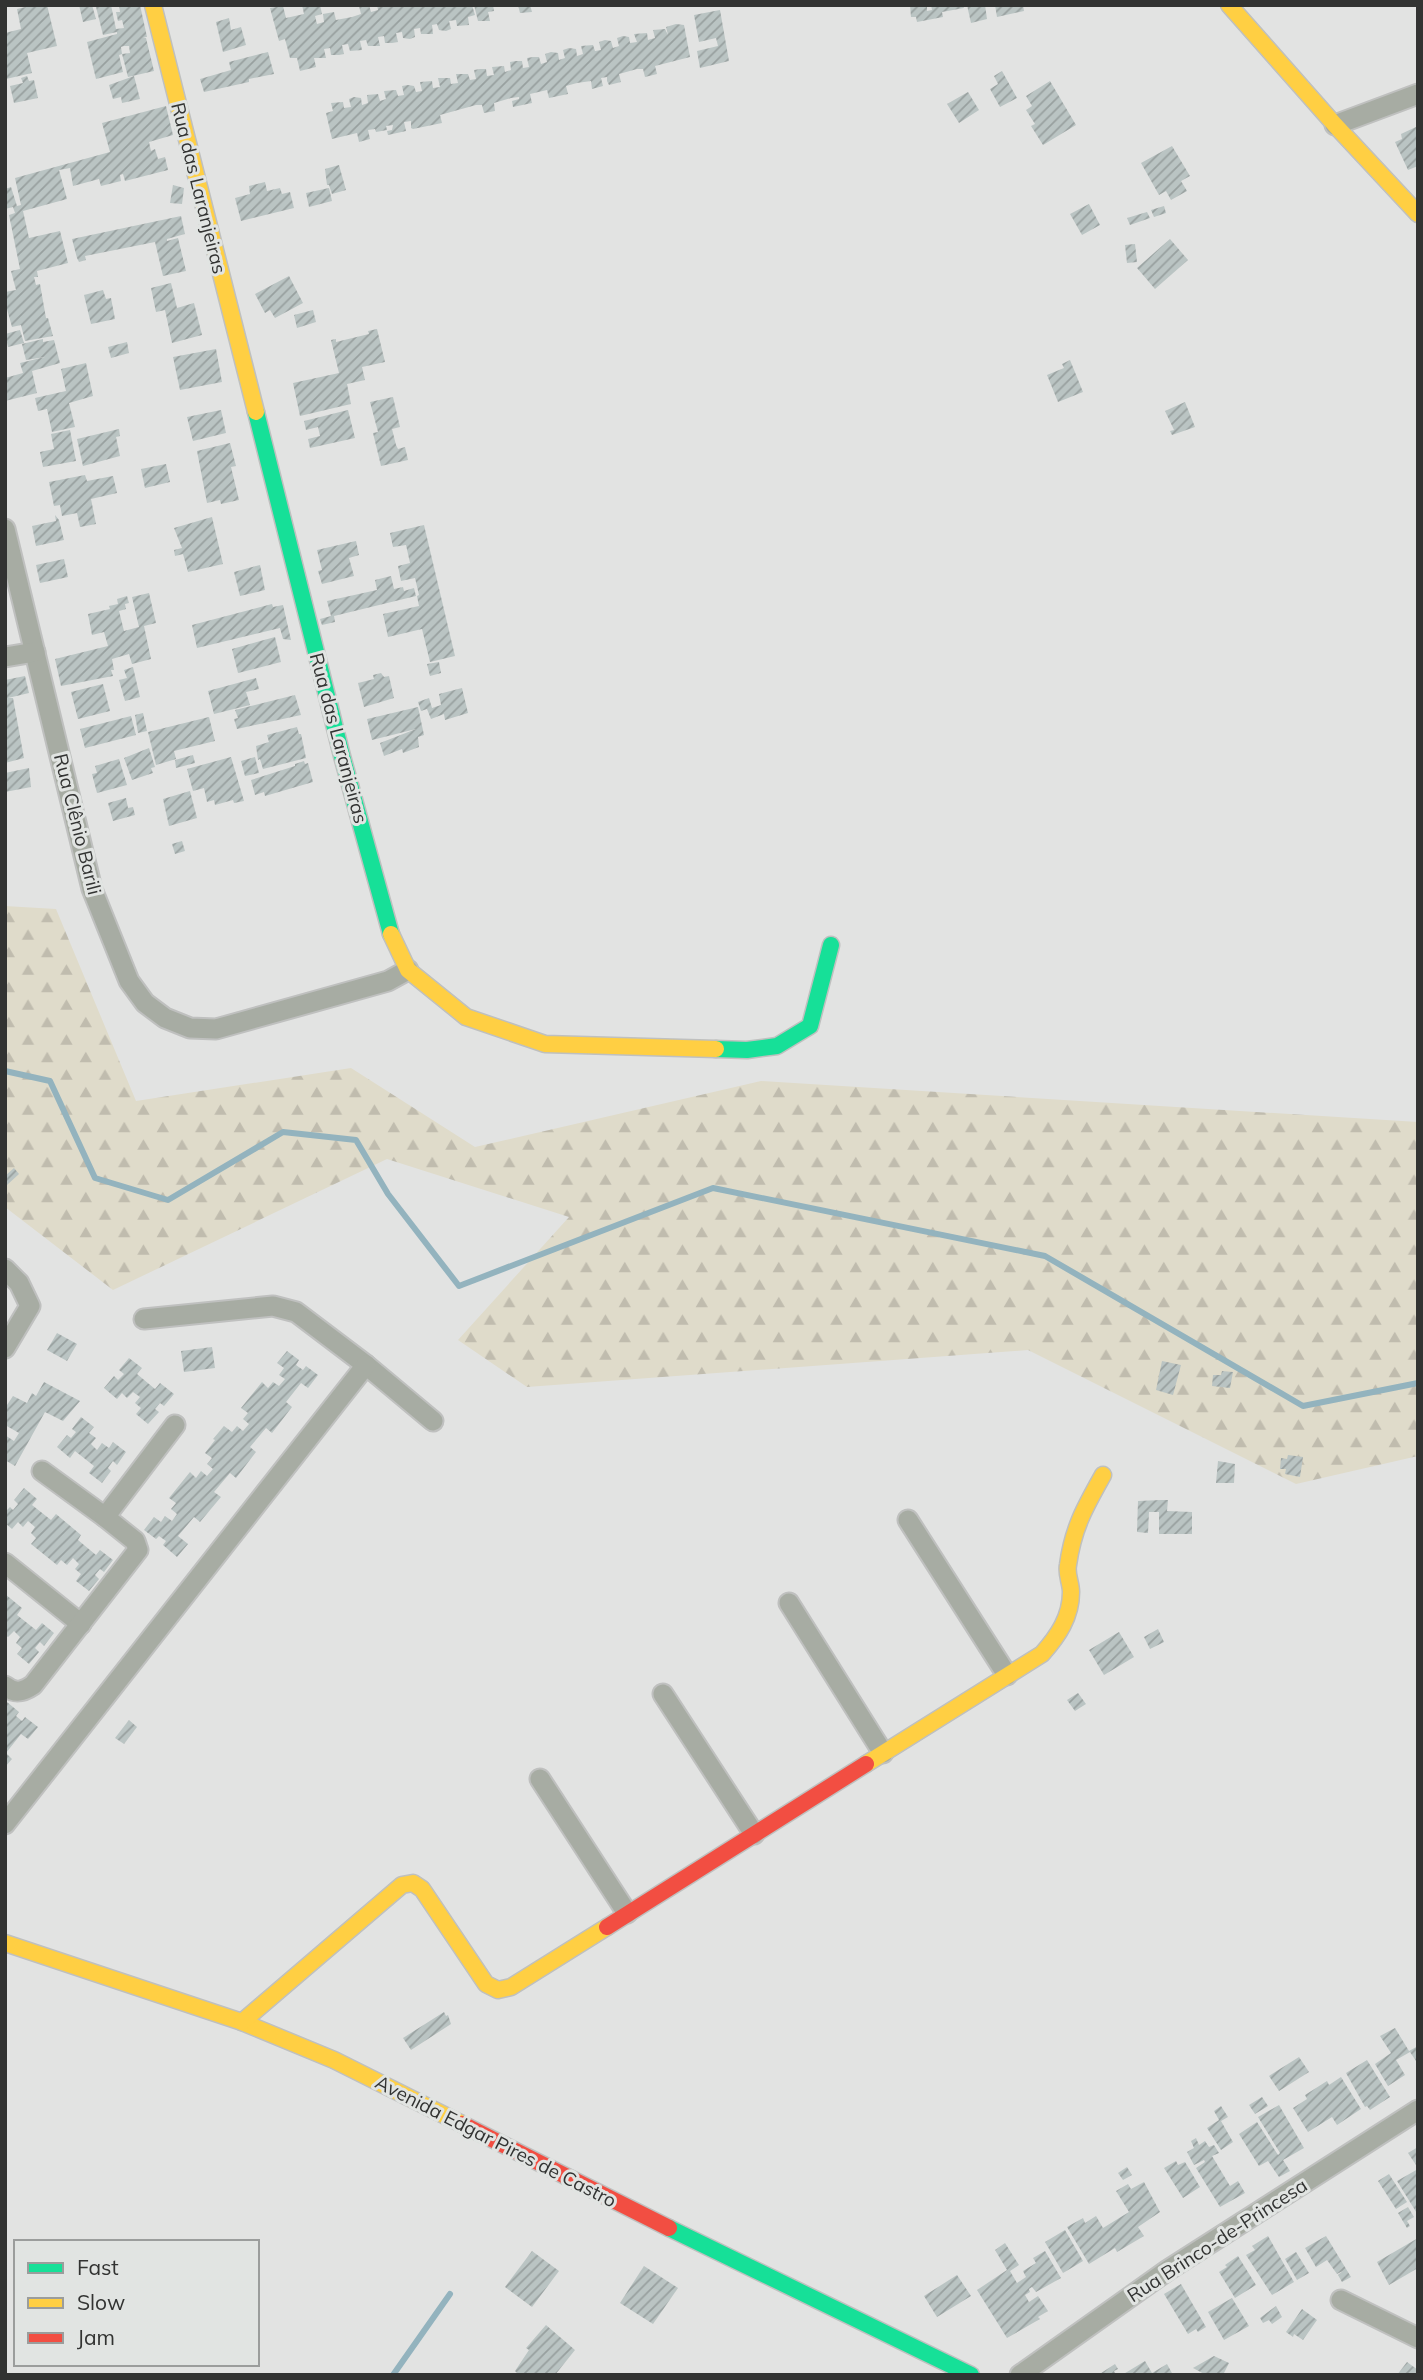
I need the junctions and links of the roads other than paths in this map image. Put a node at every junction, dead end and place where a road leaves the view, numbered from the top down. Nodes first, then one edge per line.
1 (153, 5) edge
2 (1229, 5) edge
3 (1418, 94) edge
4 (1335, 125) junction
5 (1418, 214) edge
6 (5, 529) edge
7 (35, 652) junction
8 (5, 657) edge
9 (831, 945) dead end
10 (408, 970) junction
11 (5, 1269) edge
12 (144, 1319) dead end
13 (5, 1348) edge
14 (366, 1365) junction
15 (433, 1421) dead end
16 (175, 1426) dead end
17 (42, 1471) dead end
18 (1102, 1475) dead end
19 (105, 1517) junction
20 (908, 1520) dead end
21 (5, 1563) edge
22 (789, 1603) dead end
23 (81, 1624) junction
24 (1007, 1675) junction
25 (5, 1686) edge
26 (663, 1694) dead end
27 (883, 1753) junction
28 (540, 1779) dead end
29 (5, 1824) edge
30 (754, 1834) junction
31 (627, 1913) junction
32 (5, 1943) edge
33 (242, 2022) junction
34 (1418, 2110) edge
35 (1341, 2300) dead end
36 (1418, 2338) edge
37 (971, 2375) edge
38 (1020, 2375) edge

1 - 10 street, Rua das Laranjeiras
2 - 4 street
3 - 4 street
4 - 5 street
6 - 7 street, Rua Clênio Barili
7 - 8 street
7 - 10 street, Rua Clênio Barili
9 - 10 street, Rua das Laranjeiras
11 - 13 street
12 - 14 street
14 - 15 street
14 - 29 street
16 - 19 street
17 - 19 street
18 - 24 street
19 - 23 street
20 - 24 street
21 - 23 street
22 - 27 street
23 - 25 street
24 - 27 street
26 - 30 street
27 - 30 street
28 - 31 street
30 - 31 street
31 - 33 street
32 - 33 street, Avenida Edgar Pires de Castro
33 - 37 street, Avenida Edgar Pires de Castro
34 - 38 street, Rua Brinco-de-Princesa
35 - 36 street

